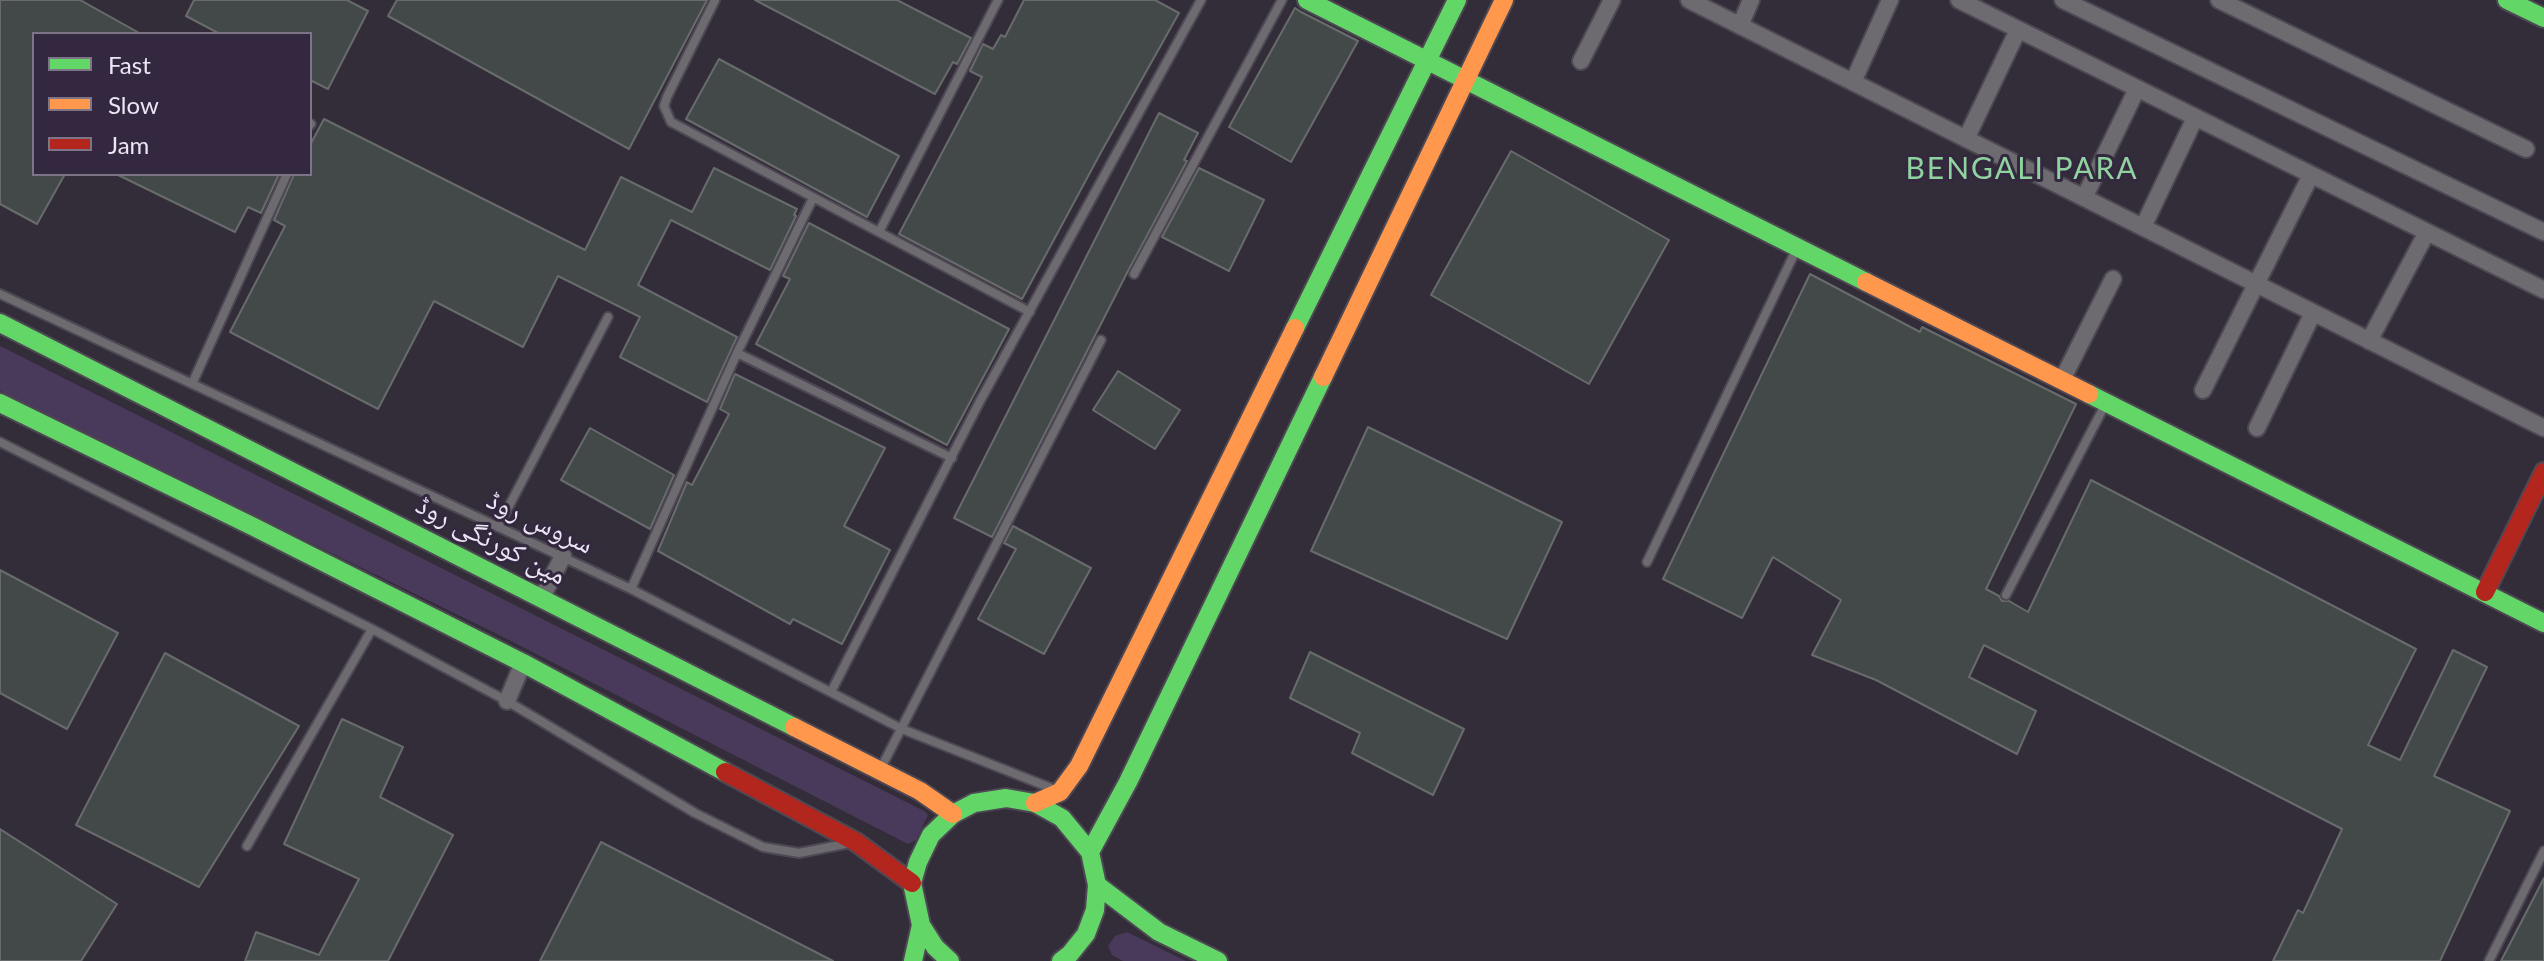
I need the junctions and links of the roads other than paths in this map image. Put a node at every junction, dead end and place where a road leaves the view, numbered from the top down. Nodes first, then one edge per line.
1 (715, 0) edge
2 (998, 0) edge
3 (1201, 0) edge
4 (1282, 0) edge
5 (1307, 0) edge
6 (1457, 0) edge
7 (1504, 0) edge
8 (1612, 0) edge
9 (1689, 0) edge
10 (1751, 0) edge
11 (1890, 0) edge
12 (1959, 0) edge
13 (2063, 0) edge
14 (2219, 0) edge
15 (2511, 1) edge
16 (2544, 18) edge
17 (1740, 26) junction
18 (2018, 30) junction
19 (1427, 60) junction
20 (1581, 61) dead end
21 (1464, 80) junction
22 (1853, 82) junction
23 (2137, 89) junction
24 (2195, 118) junction
25 (1966, 139) junction
26 (2526, 149) dead end
27 (2311, 175) junction
28 (286, 176) edge
29 (813, 198) junction
30 (2084, 198) junction
31 (2143, 227) junction
32 (879, 232) junction
33 (2427, 232) junction
34 (2544, 232) edge
35 (1797, 247) junction
36 (1134, 274) dead end
37 (2113, 279) dead end
38 (2256, 284) junction
39 (2544, 290) edge
40 (0, 294) edge
41 (1030, 312) junction
42 (2313, 313) junction
43 (608, 317) dead end
44 (0, 323) edge
45 (1101, 340) dead end
46 (2369, 341) junction
47 (737, 353) junction
48 (2062, 380) junction
49 (192, 384) junction
50 (2203, 390) dead end
51 (2107, 402) junction
52 (0, 403) edge
53 (2257, 428) dead end
54 (2544, 428) edge
55 (0, 442) edge
56 (952, 458) junction
57 (2544, 472) edge
58 (498, 527) junction
59 (563, 556) junction
60 (1647, 562) dead end
61 (631, 589) junction
62 (2485, 592) junction
63 (2006, 595) dead end
64 (542, 597) junction
65 (2544, 623) edge
66 (372, 629) junction
67 (523, 663) junction
68 (831, 692) junction
69 (507, 701) junction
70 (902, 729) junction
71 (880, 770) junction
72 (1060, 792) junction
73 (1035, 803) junction
74 (953, 814) junction
75 (856, 842) junction
76 (247, 846) dead end
77 (2544, 851) edge
78 (1090, 852) junction
79 (912, 883) junction
80 (1097, 885) junction
81 (921, 925) junction
82 (913, 961) edge
83 (950, 961) edge
84 (1061, 961) edge
85 (1218, 961) edge
86 (2489, 961) edge

1 - 29 lane
2 - 32 lane
3 - 41 lane
4 - 36 lane
5 - 19 street
6 - 19 street
7 - 21 street
8 - 20 street
9 - 17 street
10 - 17 street
11 - 22 street
12 - 18 street
13 - 34 street
14 - 26 street
15 - 16 street
17 - 22 street
18 - 23 street
18 - 25 street
19 - 21 street
19 - 72 street
21 - 35 street
21 - 78 street
22 - 25 street
23 - 24 street
23 - 30 street
24 - 27 street
24 - 31 street
25 - 30 street
27 - 33 street
27 - 38 street
28 - 49 lane
29 - 32 lane
29 - 47 lane
30 - 31 street
31 - 38 street
32 - 41 lane
33 - 39 street
33 - 46 street
35 - 48 street
35 - 60 lane
37 - 48 street
38 - 42 street
38 - 50 street
40 - 49 lane, سروس روڈ
41 - 56 lane
42 - 46 street
42 - 53 street
43 - 58 lane
44 - 64 street, مین کورنگی روڈ
45 - 70 lane
46 - 54 street
47 - 56 lane
47 - 61 lane
48 - 51 street
49 - 58 lane, سروس روڈ
51 - 62 street
51 - 63 lane
52 - 67 street
55 - 66 lane
56 - 68 lane
57 - 62 street
58 - 59 lane, سروس روڈ
59 - 61 lane, سروس روڈ
59 - 64 street
61 - 68 lane, سروس روڈ
62 - 65 street
64 - 71 street, مین کورنگی روڈ
66 - 69 lane
66 - 76 lane
67 - 69 street
67 - 75 street
68 - 70 lane, سروس روڈ
69 - 75 lane
70 - 71 lane
70 - 72 lane, سروس روڈ
71 - 74 street, مین کورنگی روڈ
72 - 73 street
73 - 74 street
73 - 78 street
74 - 79 street
75 - 79 street
77 - 86 lane
78 - 80 street
79 - 81 street
80 - 84 street
80 - 85 street
81 - 82 street
81 - 83 street

